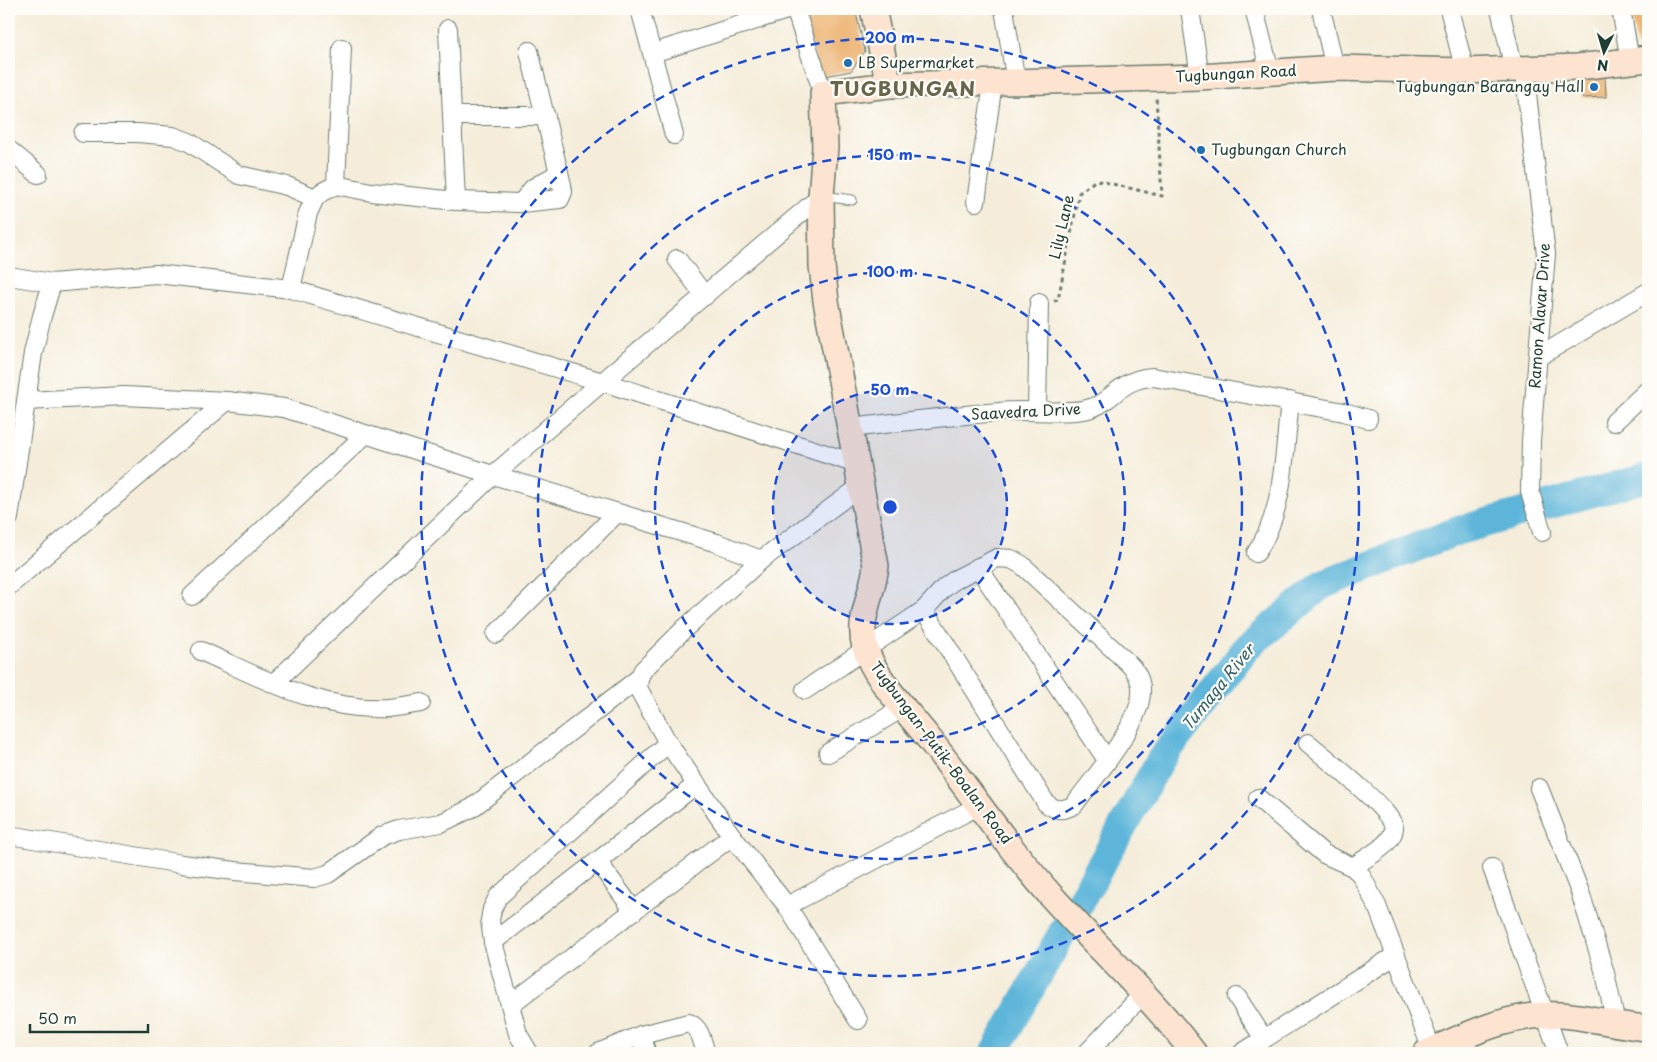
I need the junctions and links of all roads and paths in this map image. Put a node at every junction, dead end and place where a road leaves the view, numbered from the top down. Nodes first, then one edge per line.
1 (640, 9) edge
2 (790, 9) edge
3 (795, 9) edge
4 (873, 9) edge
5 (1004, 9) edge
6 (1190, 9) edge
7 (1254, 9) edge
8 (1322, 9) edge
9 (1449, 9) edge
10 (1500, 9) edge
11 (1621, 9) edge
12 (448, 29) dead end
13 (342, 48) dead end
14 (529, 51) dead end
15 (653, 53) junction
16 (1639, 60) edge
17 (1335, 68) junction
18 (1519, 69) junction
19 (1270, 72) junction
20 (1464, 72) junction
21 (1200, 77) junction
22 (1154, 78) junction
23 (1005, 82) junction
24 (889, 85) junction
25 (823, 92) junction
26 (452, 116) junction
27 (546, 116) junction
28 (83, 133) dead end
29 (674, 135) dead end
30 (9, 150) edge
31 (559, 173) junction
32 (38, 174) dead end
33 (336, 185) junction
34 (820, 196) junction
35 (315, 198) junction
36 (852, 200) dead end
37 (456, 201) junction
38 (976, 202) dead end
39 (521, 203) junction
40 (677, 260) dead end
41 (9, 276) edge
42 (52, 283) junction
43 (290, 289) junction
44 (1648, 292) edge
45 (705, 296) junction
46 (1039, 303) joint
47 (1538, 357) junction
48 (603, 382) junction
49 (1648, 390) edge
50 (26, 401) junction
51 (227, 401) junction
52 (1290, 401) junction
53 (1037, 410) junction
54 (1368, 419) dead end
55 (1614, 422) dead end
56 (851, 428) junction
57 (365, 435) junction
58 (493, 475) junction
59 (859, 475) junction
60 (617, 513) junction
61 (9, 518) edge
62 (1542, 532) dead end
63 (1256, 553) dead end
64 (761, 560) junction
65 (978, 567) junction
66 (9, 586) edge
67 (192, 596) dead end
68 (924, 610) junction
69 (496, 634) dead end
70 (866, 650) junction
71 (201, 652) dead end
72 (639, 678) junction
73 (275, 682) junction
74 (805, 690) dead end
75 (421, 703) dead end
76 (904, 707) junction
77 (668, 743) junction
78 (1308, 743) dead end
79 (828, 753) dead end
80 (1107, 760) junction
81 (697, 784) junction
82 (1539, 788) dead end
83 (1258, 798) dead end
84 (980, 805) junction
85 (9, 835) edge
86 (732, 836) junction
87 (598, 862) junction
88 (1353, 867) junction
89 (1492, 868) dead end
90 (787, 906) junction
91 (634, 910) junction
92 (493, 942) junction
93 (1396, 955) junction
94 (1144, 993) junction
95 (1237, 997) dead end
96 (511, 1004) junction
97 (1545, 1015) junction
98 (858, 1020) dead end
99 (1616, 1024) junction
100 (1648, 1028) edge
101 (641, 1035) junction
102 (1264, 1039) junction
103 (528, 1052) edge
104 (1429, 1052) edge
105 (598, 1053) edge
106 (647, 1053) edge
107 (706, 1053) edge
108 (1087, 1053) edge
109 (1194, 1053) edge
110 (1242, 1053) edge
111 (1560, 1053) edge

1 - 15 street
2 - 15 street
3 - 25 street
4 - 24 main road
5 - 23 street
6 - 21 street
7 - 19 street
8 - 17 street
9 - 20 street
10 - 18 street, Ramon Alavar Drive
11 - 16 street
12 - 26 street
13 - 33 street
14 - 27 street
15 - 29 street
16 - 18 main road, Tugbungan Road
17 - 19 main road, Tugbungan Road
17 - 20 main road, Tugbungan Road
18 - 20 main road, Tugbungan Road
18 - 47 street, Ramon Alavar Drive
19 - 21 main road, Tugbungan Road
21 - 22 main road, Tugbungan Road
22 - 23 main road, Tugbungan Road
22 - 46 path, Lily Lane
23 - 24 main road, Tugbungan Road
23 - 38 street
24 - 25 main road, Tugbungan Road
25 - 34 main road, Tugbungan-Putik-Boalan Road
26 - 27 street
26 - 37 street
27 - 31 street
28 - 35 street
30 - 32 street
31 - 39 street
31 - 39 street
33 - 35 street
33 - 37 street
34 - 36 lane
34 - 45 street
34 - 56 main road, Tugbungan-Putik-Boalan Road
35 - 43 street
37 - 39 street
40 - 45 street
41 - 42 street
42 - 43 street
42 - 50 street
43 - 48 street
44 - 47 street
45 - 48 street
46 - 53 street
47 - 62 street, Ramon Alavar Drive
48 - 58 street
48 - 59 street
49 - 55 street
50 - 51 street
50 - 61 street
51 - 57 street
51 - 66 street
52 - 53 street, Saavedra Drive
52 - 54 street, Saavedra Drive
52 - 63 street
53 - 56 street, Saavedra Drive
56 - 59 main road, Tugbungan-Putik-Boalan Road
57 - 58 street
57 - 67 street
58 - 60 street
58 - 73 street
59 - 64 street
59 - 70 main road, Tugbungan-Putik-Boalan Road
60 - 64 street
60 - 69 street
64 - 72 street
65 - 68 street
65 - 80 street
65 - 80 street
68 - 70 street
68 - 80 street
70 - 74 street
70 - 76 main road, Tugbungan-Putik-Boalan Road
71 - 73 street
72 - 77 street
72 - 85 street
73 - 75 street
76 - 79 street
76 - 84 main road, Tugbungan-Putik-Boalan Road
77 - 81 street
77 - 92 street
78 - 88 street
81 - 86 street
81 - 87 street
82 - 99 street
83 - 88 street
84 - 90 street
84 - 94 main road, Tugbungan-Putik-Boalan Road
86 - 90 street
86 - 91 street
87 - 91 street
87 - 92 street
88 - 93 street
89 - 97 street
90 - 98 street
91 - 96 street
92 - 96 street
93 - 102 street
93 - 104 street
94 - 108 street
94 - 109 main road, Tugbungan-Putik-Boalan Road
95 - 102 street
96 - 103 street
97 - 99 main road
97 - 104 main road
97 - 111 street
99 - 100 main road
101 - 105 street
101 - 106 street
101 - 107 street
102 - 110 street

